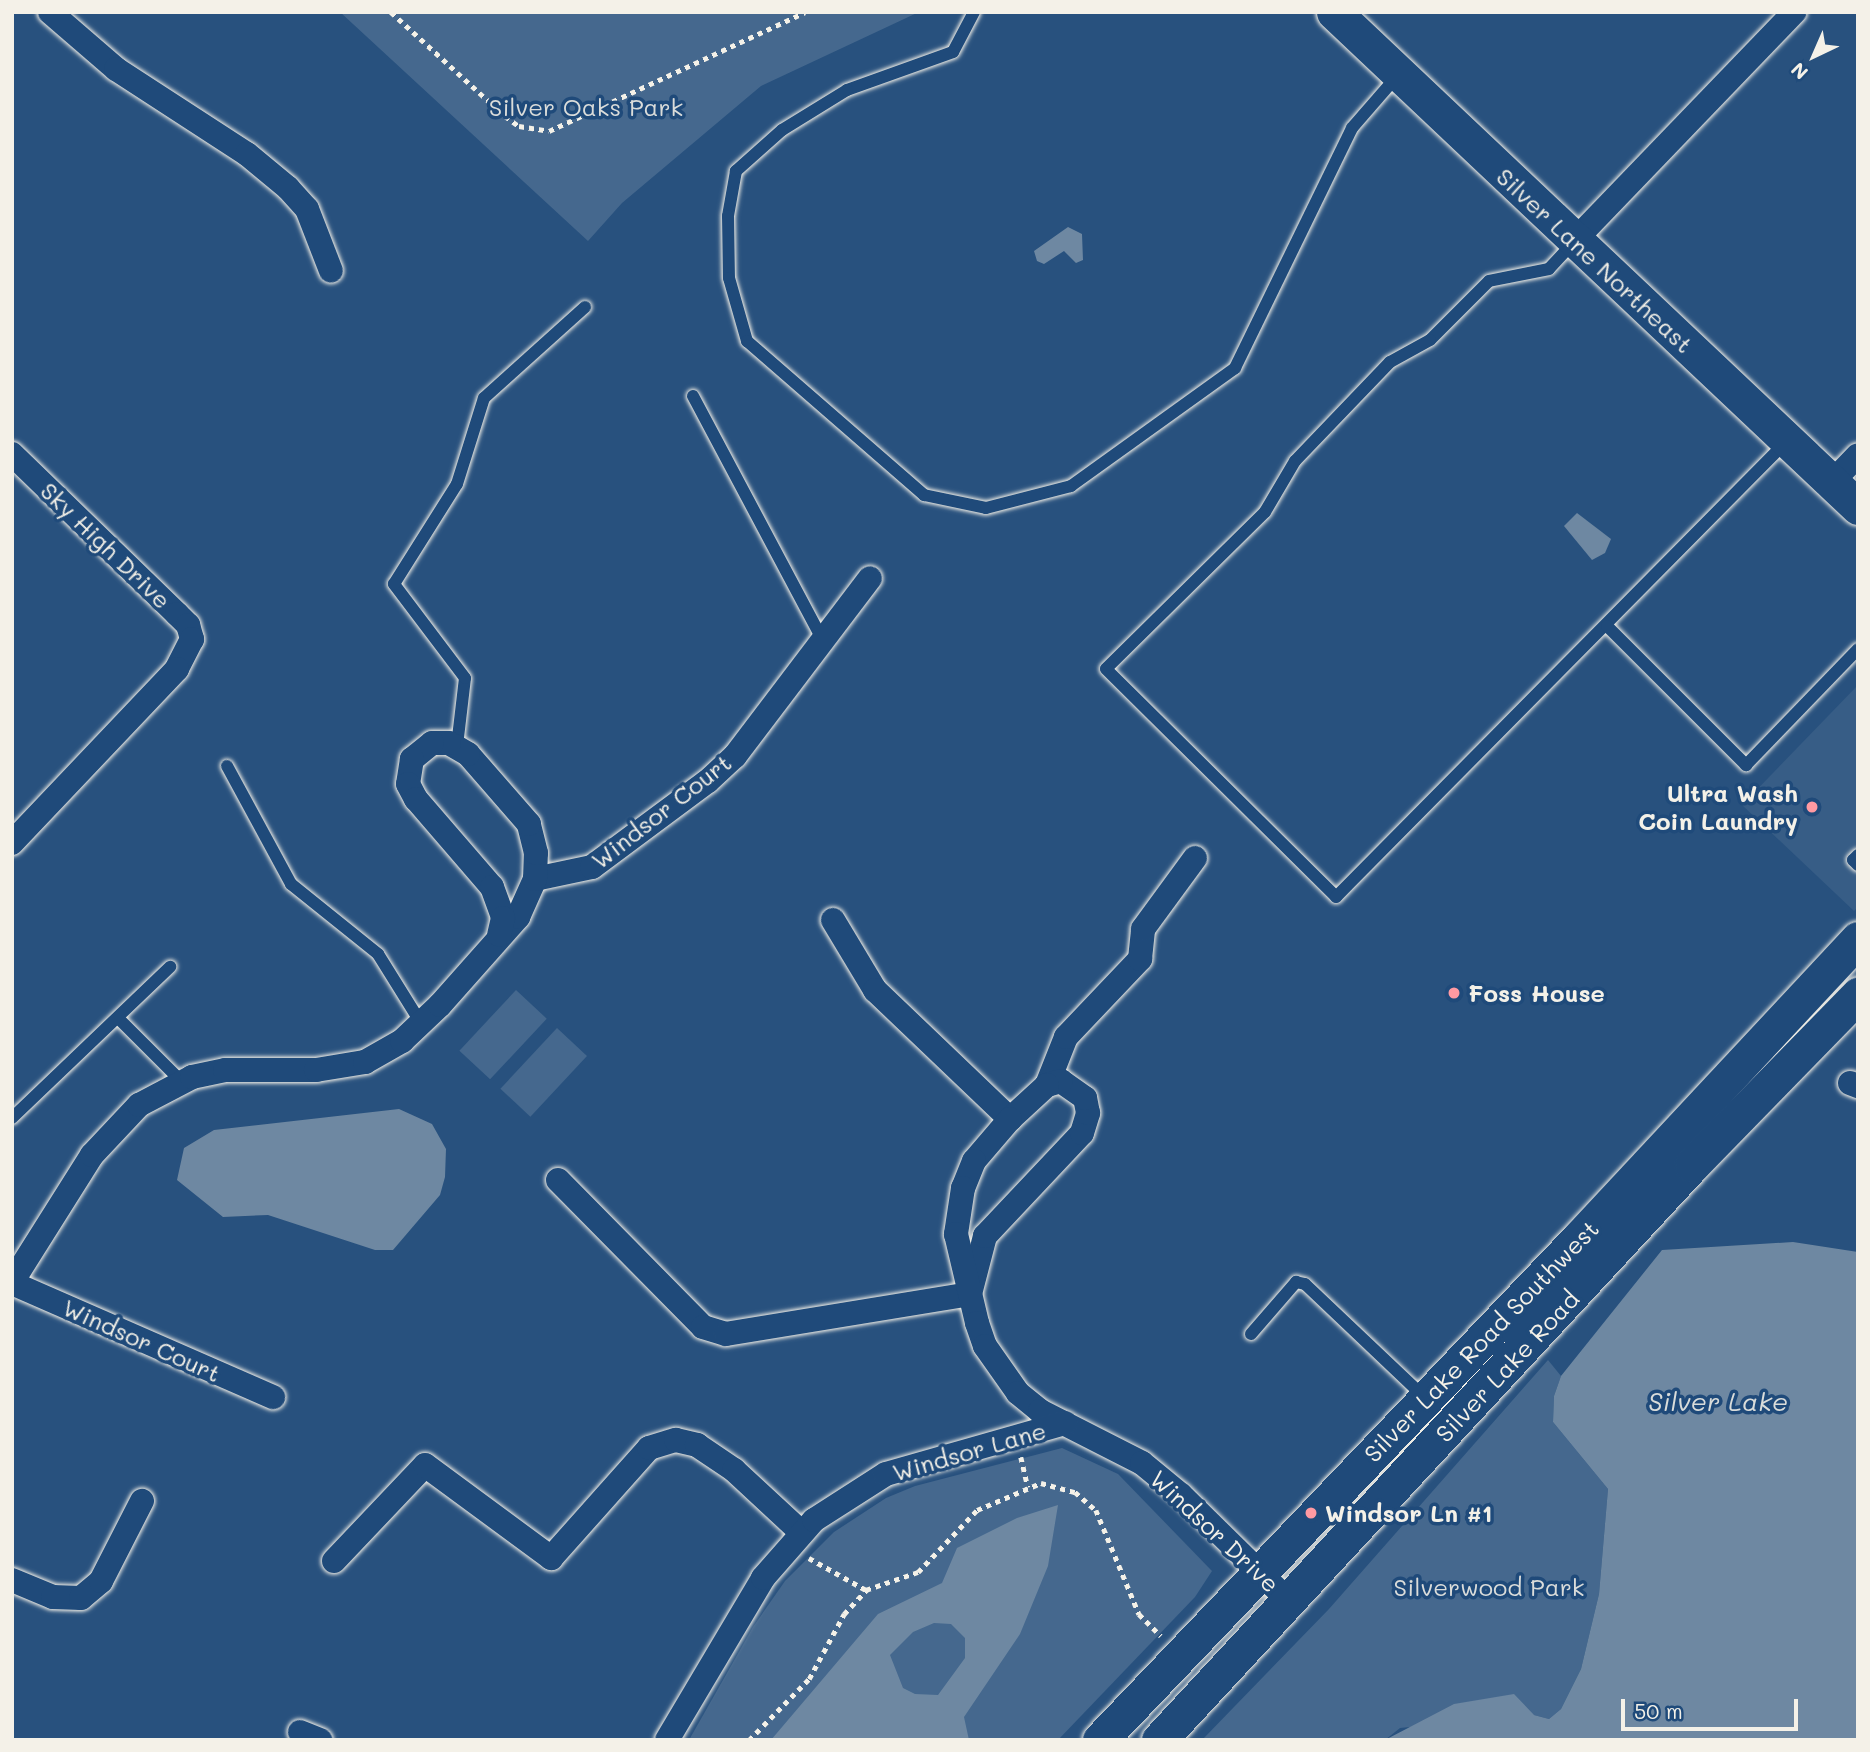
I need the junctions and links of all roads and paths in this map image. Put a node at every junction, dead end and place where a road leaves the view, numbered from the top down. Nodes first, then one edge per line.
1 (50, 12) edge
2 (391, 12) edge
3 (805, 12) edge
4 (974, 12) edge
5 (1334, 12) edge
6 (1794, 12) edge
7 (1399, 74) junction
8 (1574, 241) junction
9 (331, 271) dead end
10 (585, 307) dead end
11 (693, 396) dead end
12 (1787, 441) junction
13 (12, 454) edge
14 (1858, 455) edge
15 (1832, 482) junction
16 (1858, 507) edge
17 (870, 578) dead end
18 (1607, 626) junction
19 (822, 639) junction
20 (1858, 649) edge
21 (457, 746) junction
22 (227, 766) dead end
23 (12, 844) edge
24 (1858, 855) edge
25 (1195, 859) dead end
26 (1858, 865) edge
27 (535, 879) junction
28 (833, 920) dead end
29 (499, 935) junction
30 (1858, 939) edge
31 (170, 967) dead end
32 (1858, 995) edge
33 (118, 1017) junction
34 (421, 1023) junction
35 (182, 1082) junction
36 (1047, 1085) junction
37 (12, 1118) edge
38 (1010, 1119) junction
39 (558, 1180) dead end
40 (12, 1283) edge
41 (970, 1294) junction
42 (1251, 1334) dead end
43 (273, 1397) dead end
44 (1426, 1399) junction
45 (1065, 1423) junction
46 (142, 1501) dead end
47 (795, 1538) junction
48 (334, 1561) dead end
49 (1260, 1573) junction
50 (12, 1580) edge
51 (866, 1590) junction
52 (1289, 1601) junction
53 (1161, 1636) dead end
54 (667, 1740) edge
55 (749, 1740) edge
56 (1100, 1740) edge
57 (1159, 1740) edge

1 - 9 street
2 - 3 path
4 - 7 lane
5 - 7 main road, Silver Lane Northeast
6 - 8 street
7 - 8 main road, Silver Lane Northeast
8 - 12 main road, Silver Lane Northeast
8 - 18 lane
10 - 21 lane
11 - 19 lane
12 - 15 main road, Silver Lane Northeast
12 - 18 lane
13 - 23 street, Sky High Drive
14 - 15 street
15 - 16 main road, Silver Lane Northeast
17 - 19 street, Windsor Court
18 - 20 lane
19 - 27 street, Windsor Court
21 - 27 street, Windsor Court
21 - 29 street
22 - 34 lane
24 - 26 lane
25 - 36 street, Windsor Lane
27 - 29 street, Windsor Court
28 - 38 street
29 - 34 street, Windsor Court
30 - 44 main road, Silver Lake Road Southwest
31 - 33 lane
32 - 52 main road, Silver Lake Road
33 - 35 lane
33 - 37 lane
34 - 35 street, Windsor Court
35 - 40 street, Windsor Court
36 - 38 street, Windsor Lane
36 - 41 street
38 - 41 street, Windsor Lane
39 - 41 street
40 - 43 street, Windsor Court
41 - 45 street, Windsor Lane
42 - 44 lane
44 - 49 main road, Silver Lake Road Southwest
45 - 47 street, Windsor Lane
45 - 49 street, Windsor Drive
46 - 50 street
47 - 48 street
47 - 51 path
47 - 54 street, Windsor Lane
49 - 52 street, Windsor Drive
49 - 56 main road, Silver Lake Road Southwest
51 - 53 path
51 - 55 path
52 - 57 main road, Silver Lake Road

